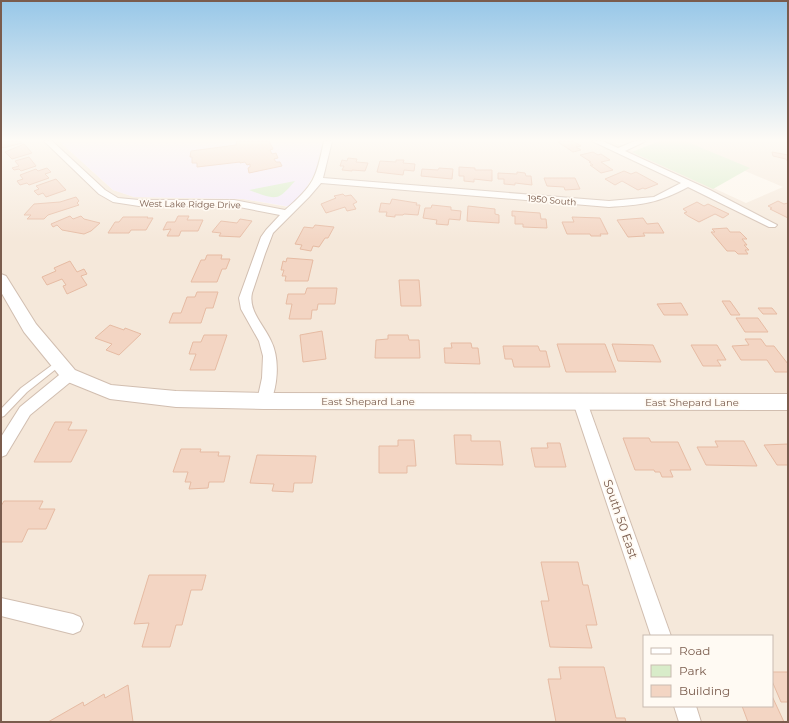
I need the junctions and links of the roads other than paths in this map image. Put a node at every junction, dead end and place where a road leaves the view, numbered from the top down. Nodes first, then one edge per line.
1 (84, 175) edge
2 (320, 175) edge
3 (670, 175) edge
4 (317, 180) junction
5 (688, 183) junction
6 (288, 214) junction
7 (772, 225) dead end
8 (1, 279) edge
9 (64, 369) junction
10 (264, 401) junction
11 (580, 402) junction
12 (788, 402) edge
13 (1, 414) edge
14 (1, 450) edge
15 (1, 607) edge
16 (73, 624) dead end
17 (661, 635) edge
18 (685, 707) edge
19 (690, 722) edge

1 - 6 street, West Lake Ridge Drive
2 - 4 street
3 - 5 street
4 - 5 street, 1950 South
4 - 6 street
5 - 7 street
6 - 10 street
8 - 9 street, East Shepard Lane
9 - 10 street, East Shepard Lane
9 - 13 lane
9 - 14 street
10 - 11 street, East Shepard Lane
11 - 12 street, East Shepard Lane
11 - 17 street, South 50 East
15 - 16 street
18 - 19 street

